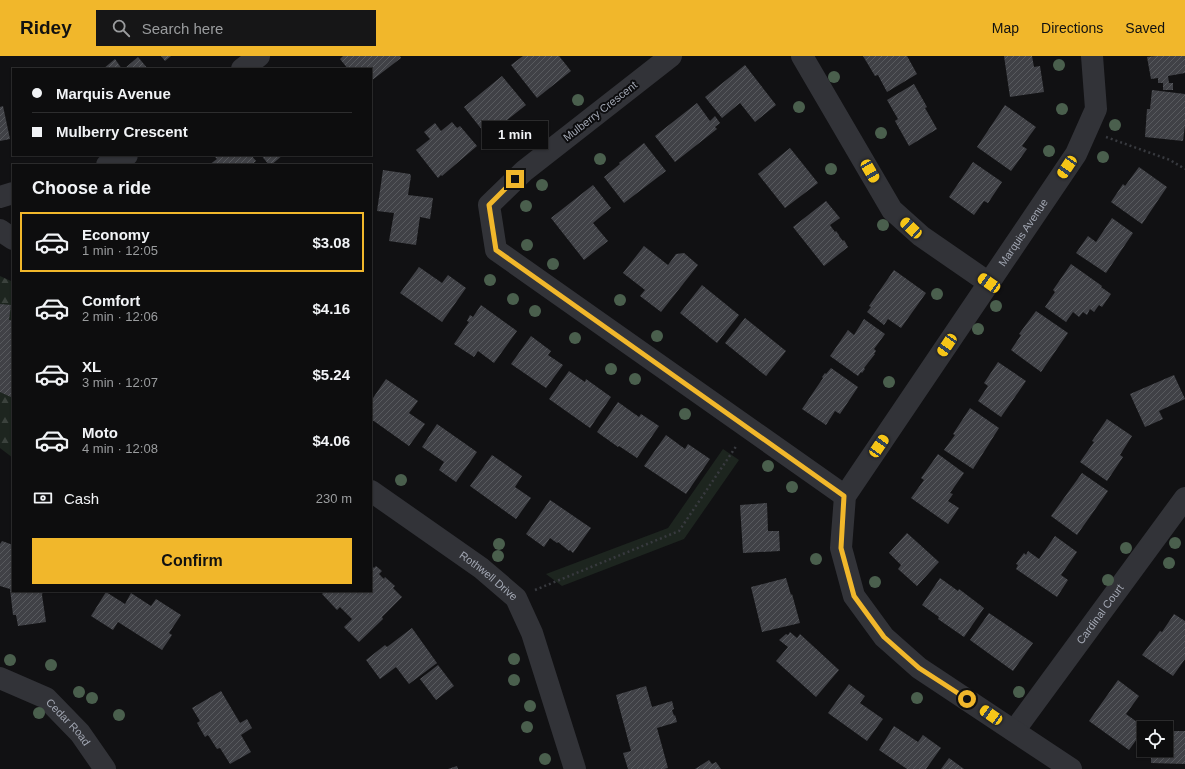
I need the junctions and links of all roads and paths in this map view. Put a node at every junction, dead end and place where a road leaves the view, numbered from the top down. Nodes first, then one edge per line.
1 (259, 56) edge
2 (671, 56) edge
3 (802, 56) edge
4 (1092, 56) edge
5 (243, 68) edge
6 (1103, 137) dead end
7 (125, 156) edge
8 (108, 164) edge
9 (1185, 168) edge
10 (12, 193) edge
11 (0, 197) edge
12 (0, 230) edge
13 (12, 238) edge
14 (989, 283) junction
15 (749, 428) junction
16 (372, 491) edge
17 (844, 496) junction
18 (1185, 498) edge
19 (516, 598) junction
20 (0, 678) edge
21 (1014, 730) junction
22 (105, 769) edge
23 (575, 769) edge
24 (1071, 769) edge

1 - 5 street
2 - 15 street, Mulberry Crescent
3 - 14 street
4 - 14 street, Marquis Avenue
6 - 9 path
7 - 8 street
10 - 11 street
12 - 13 street
14 - 17 street, Marquis Avenue
15 - 17 street, Mulberry Crescent
15 - 19 path
16 - 19 street, Rothwell Drive
17 - 21 street
18 - 21 street, Cardinal Court
19 - 23 street, Rothwell Drive
20 - 22 street, Cedar Road
21 - 24 street

